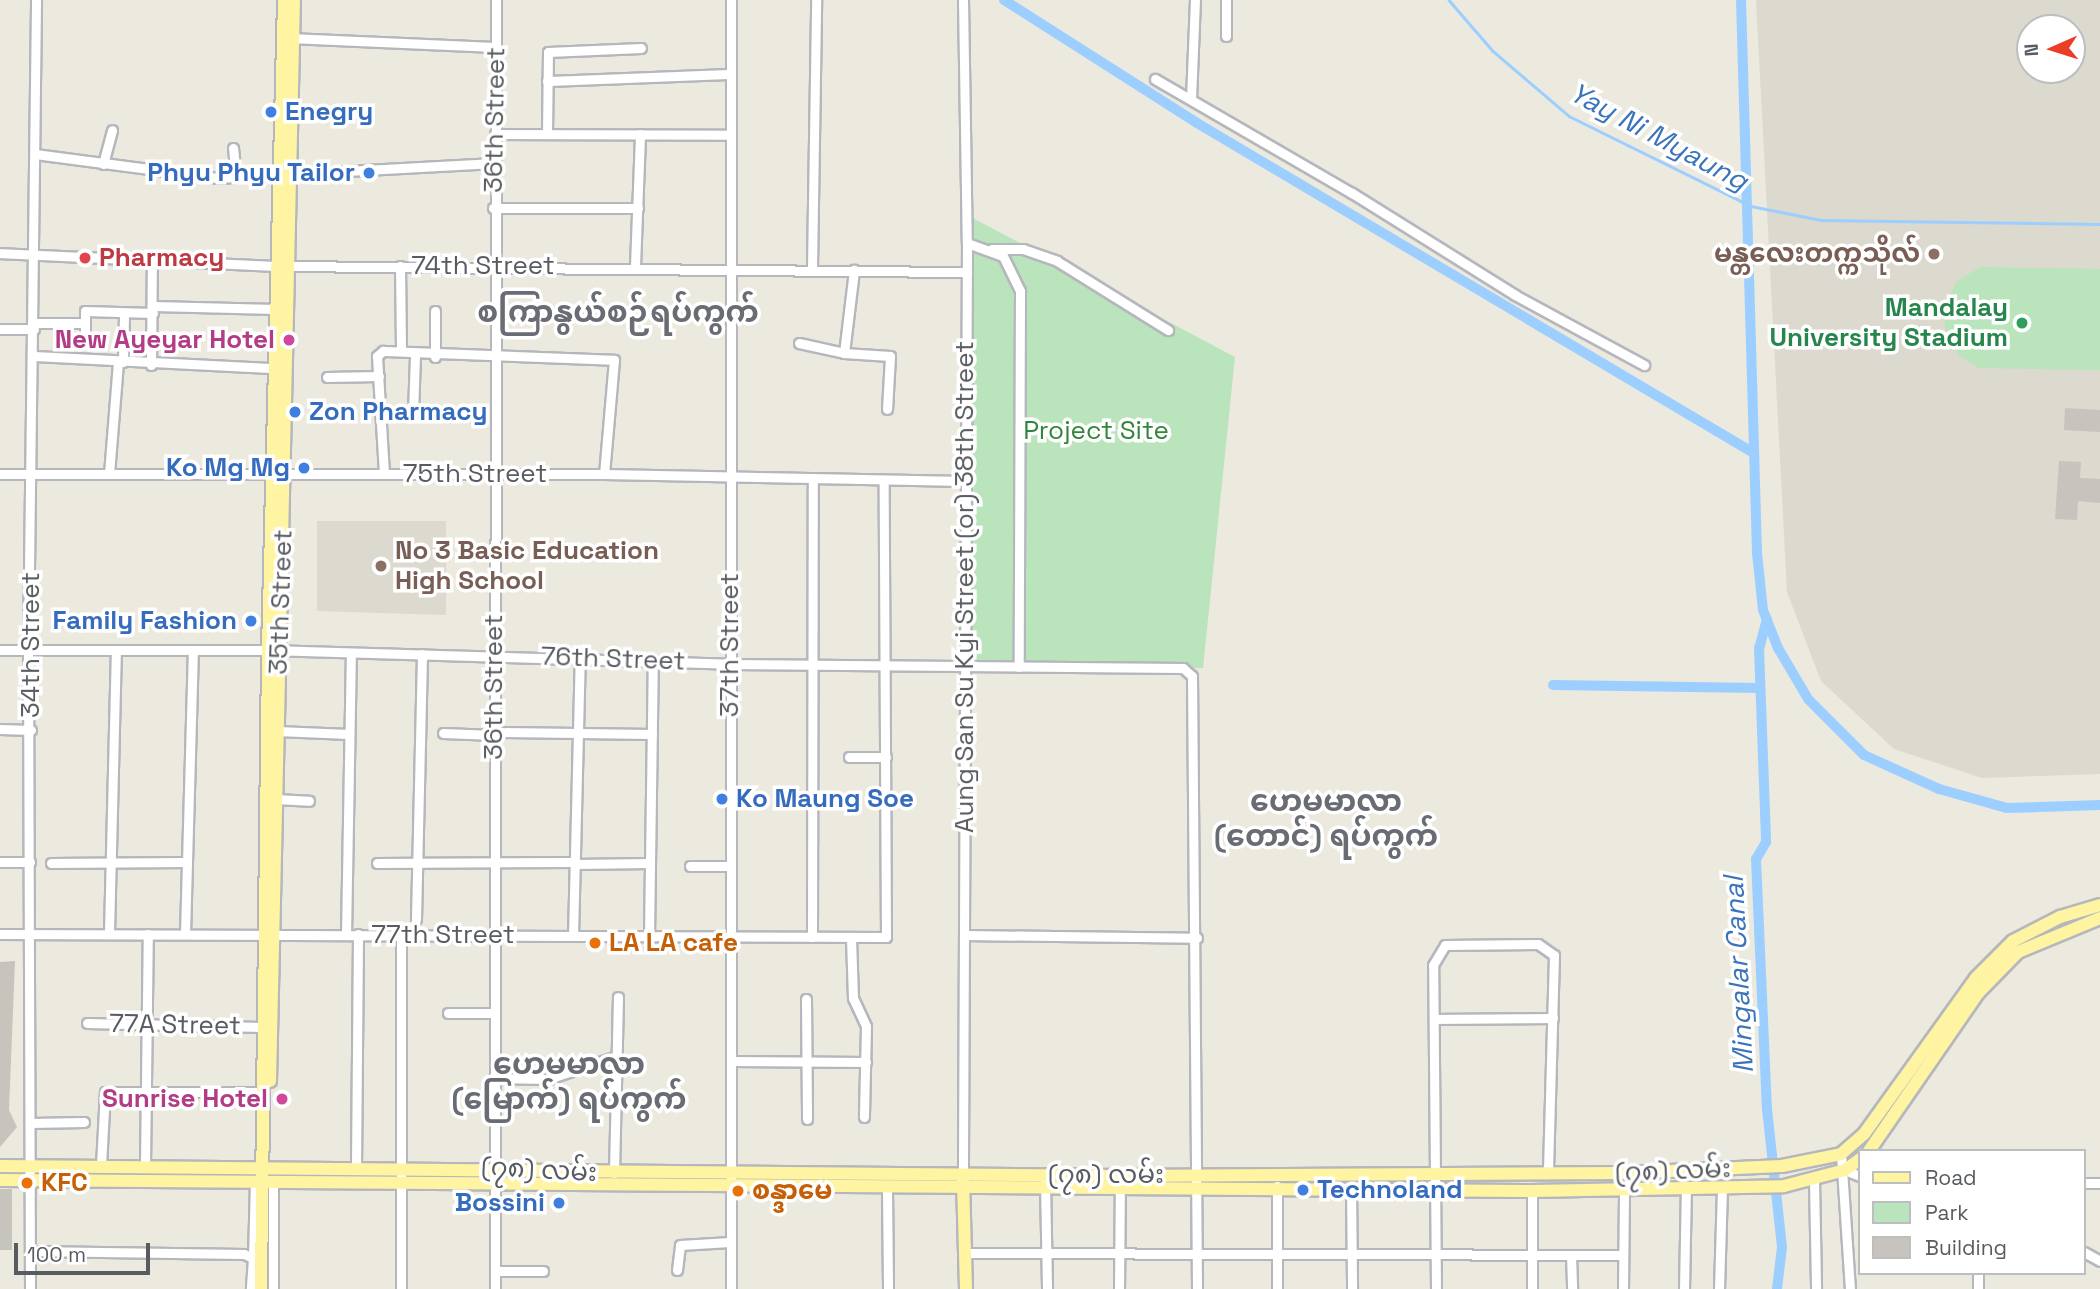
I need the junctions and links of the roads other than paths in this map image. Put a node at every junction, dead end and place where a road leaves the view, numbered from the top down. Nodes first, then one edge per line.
1 (36, 0) edge
2 (284, 0) edge
3 (294, 0) edge
4 (496, 0) edge
5 (731, 0) edge
6 (817, 0) edge
7 (963, 0) edge
8 (1195, 0) edge
9 (1226, 0) edge
10 (1226, 36) dead end
11 (287, 38) junction
12 (496, 47) junction
13 (640, 48) dead end
14 (730, 74) junction
15 (1154, 79) dead end
16 (547, 81) junction
17 (1191, 99) junction
18 (112, 130) dead end
19 (495, 134) junction
20 (547, 134) junction
21 (640, 134) junction
22 (730, 135) junction
23 (233, 148) dead end
24 (35, 154) junction
25 (495, 163) junction
26 (103, 164) junction
27 (285, 174) junction
28 (236, 177) junction
29 (493, 208) junction
30 (638, 208) junction
31 (967, 243) junction
32 (992, 249) junction
33 (0, 253) edge
34 (34, 255) junction
35 (152, 260) junction
36 (282, 266) junction
37 (400, 266) junction
38 (494, 266) junction
39 (635, 266) junction
40 (730, 267) junction
41 (812, 267) junction
42 (854, 270) junction
43 (967, 272) junction
44 (153, 309) junction
45 (276, 309) junction
46 (435, 311) dead end
47 (124, 313) junction
48 (84, 323) junction
49 (34, 326) junction
50 (0, 329) edge
51 (1168, 330) dead end
52 (85, 342) dead end
53 (799, 343) dead end
54 (401, 351) junction
55 (844, 353) junction
56 (34, 356) junction
57 (415, 356) junction
58 (435, 357) junction
59 (493, 359) junction
60 (120, 362) junction
61 (151, 365) junction
62 (1644, 365) dead end
63 (275, 368) junction
64 (379, 376) junction
65 (327, 377) dead end
66 (281, 393) junction
67 (887, 409) dead end
68 (381, 415) junction
69 (0, 474) edge
70 (109, 474) junction
71 (278, 474) junction
72 (384, 474) junction
73 (492, 474) junction
74 (604, 474) junction
75 (33, 475) junction
76 (730, 477) junction
77 (813, 478) junction
78 (884, 480) junction
79 (965, 481) junction
80 (0, 650) edge
81 (29, 650) junction
82 (116, 650) junction
83 (192, 650) junction
84 (274, 650) junction
85 (351, 653) junction
86 (422, 654) junction
87 (495, 655) junction
88 (580, 657) junction
89 (653, 660) junction
90 (730, 664) junction
91 (811, 665) junction
92 (885, 665) junction
93 (964, 665) junction
94 (1019, 667) junction
95 (0, 729) edge
96 (31, 730) junction
97 (277, 731) junction
98 (443, 733) dead end
99 (495, 733) junction
100 (349, 734) junction
101 (578, 734) junction
102 (652, 734) junction
103 (849, 757) dead end
104 (886, 757) junction
105 (275, 799) junction
106 (309, 801) dead end
107 (0, 862) edge
108 (30, 862) junction
109 (187, 862) junction
110 (51, 863) dead end
111 (111, 863) junction
112 (377, 863) dead end
113 (575, 863) junction
114 (650, 863) junction
115 (417, 864) junction
116 (495, 864) junction
117 (690, 866) dead end
118 (730, 866) junction
119 (2100, 905) edge
120 (2100, 918) edge
121 (416, 919) dead end
122 (29, 933) junction
123 (109, 933) junction
124 (0, 934) edge
125 (148, 934) junction
126 (185, 934) junction
127 (358, 934) junction
128 (269, 935) junction
129 (346, 935) junction
130 (401, 935) junction
131 (496, 935) junction
132 (964, 935) junction
133 (573, 936) junction
134 (649, 936) junction
135 (730, 936) junction
136 (812, 937) junction
137 (851, 938) junction
138 (1197, 938) junction
139 (618, 997) dead end
140 (807, 999) dead end
141 (448, 1013) dead end
142 (495, 1013) junction
143 (1553, 1018) junction
144 (1434, 1019) junction
145 (88, 1023) dead end
146 (147, 1025) junction
147 (262, 1027) junction
148 (617, 1056) junction
149 (730, 1061) junction
150 (807, 1061) junction
151 (866, 1062) junction
152 (494, 1078) junction
153 (146, 1091) junction
154 (262, 1092) junction
155 (864, 1117) dead end
156 (807, 1119) dead end
157 (30, 1122) junction
158 (84, 1122) dead end
159 (1870, 1149) edge
160 (1841, 1154) junction
161 (1858, 1160) edge
162 (101, 1165) junction
163 (145, 1165) junction
164 (0, 1166) edge
165 (31, 1166) junction
166 (265, 1166) junction
167 (356, 1166) junction
168 (492, 1166) junction
169 (403, 1167) junction
170 (1845, 1170) junction
171 (1435, 1172) junction
172 (1548, 1172) junction
173 (614, 1173) junction
174 (1278, 1173) junction
175 (1352, 1173) junction
176 (963, 1174) junction
177 (1858, 1175) edge
178 (0, 1180) edge
179 (32, 1181) junction
180 (730, 1181) junction
181 (1197, 1181) junction
182 (1814, 1181) junction
183 (264, 1182) junction
184 (1045, 1182) junction
185 (1120, 1182) junction
186 (403, 1183) junction
187 (494, 1184) junction
188 (964, 1189) junction
189 (1277, 1189) junction
190 (1624, 1189) junction
191 (1686, 1189) junction
192 (1722, 1189) junction
193 (887, 1190) junction
194 (1351, 1191) junction
195 (1434, 1191) junction
196 (1532, 1191) junction
197 (730, 1241) junction
198 (30, 1251) junction
199 (1045, 1251) junction
200 (965, 1253) junction
201 (1278, 1253) junction
202 (1351, 1253) junction
203 (1532, 1253) junction
204 (1119, 1254) junction
205 (1436, 1254) junction
206 (1197, 1255) junction
207 (1571, 1255) junction
208 (1623, 1255) junction
209 (253, 1258) junction
210 (677, 1270) dead end
211 (495, 1271) junction
212 (542, 1271) dead end
213 (30, 1289) edge
214 (251, 1289) edge
215 (261, 1289) edge
216 (273, 1289) edge
217 (401, 1289) edge
218 (495, 1289) edge
219 (731, 1289) edge
220 (888, 1289) edge
221 (966, 1289) edge
222 (1047, 1289) edge
223 (1119, 1289) edge
224 (1197, 1289) edge
225 (1278, 1289) edge
226 (1352, 1289) edge
227 (1436, 1289) edge
228 (1532, 1289) edge
229 (1572, 1289) edge
230 (1623, 1289) edge
231 (1684, 1289) edge
232 (1719, 1289) edge
233 (1816, 1289) edge
234 (1850, 1289) edge

1 - 24 street, 34th Street
2 - 11 main road, 35th Street
3 - 11 main road, 35th Street
4 - 12 street, 36th Street
5 - 14 street, 37th Street
6 - 41 street
7 - 31 street, Aung San Su Kyi Street (or) 38th Street
8 - 17 street
9 - 10 street
11 - 12 street
11 - 27 main road, 35th Street
12 - 19 street, 36th Street
13 - 16 street
14 - 16 street
14 - 22 street, 37th Street
15 - 17 street
16 - 20 street
17 - 62 street
18 - 26 street
19 - 20 street
19 - 25 street, 36th Street
20 - 21 street
21 - 22 street
21 - 30 street
22 - 40 street, 37th Street
23 - 28 street
24 - 26 street
24 - 34 street, 34th Street
25 - 27 street
25 - 29 street, 36th Street
26 - 28 street
27 - 28 street
27 - 36 main road, 35th Street
29 - 30 street
29 - 38 street, 36th Street
30 - 39 street
31 - 32 street
31 - 43 street, Aung San Su Kyi Street (or) 38th Street
32 - 51 street
32 - 94 street
33 - 34 street, 74th Street
34 - 35 street, 74th Street
34 - 49 street, 34th Street
35 - 36 street, 74th Street
35 - 44 street
36 - 37 street, 74th Street
36 - 45 main road, 35th Street
36 - 66 main road, 35th Street
37 - 38 street, 74th Street
37 - 54 street
38 - 39 street, 74th Street
38 - 59 street, 36th Street
39 - 40 street, 74th Street
40 - 41 street, 74th Street
40 - 76 street, 37th Street
41 - 42 street, 74th Street
42 - 43 street, 74th Street
42 - 55 street
43 - 79 street, Aung San Su Kyi Street (or) 38th Street
44 - 45 street
44 - 47 street
44 - 61 street
45 - 63 main road, 35th Street
46 - 58 street
47 - 48 street
47 - 60 street
48 - 49 street
48 - 52 street
49 - 50 street
49 - 56 street, 34th Street
53 - 55 street
54 - 57 street
54 - 64 street
55 - 67 street
56 - 60 street
56 - 75 street, 34th Street
57 - 58 street
57 - 68 street
58 - 59 street
59 - 73 street, 36th Street
59 - 74 street
60 - 61 street
60 - 70 street
61 - 63 street
63 - 66 main road, 35th Street
64 - 65 street
64 - 68 street
66 - 71 main road, 35th Street
68 - 72 street
69 - 75 street, 75th Street
70 - 71 street, 75th Street
70 - 75 street, 75th Street
71 - 72 street, 75th Street
71 - 84 main road, 35th Street
72 - 73 street, 75th Street
73 - 74 street, 75th Street
73 - 87 street, 36th Street
74 - 76 street, 75th Street
75 - 81 street, 34th Street
76 - 77 street, 75th Street
76 - 90 street, 37th Street
77 - 78 street, 75th Street
77 - 91 street
78 - 79 street, 75th Street
78 - 92 street
79 - 93 street, Aung San Su Kyi Street (or) 38th Street
80 - 81 street, 76th Street
81 - 82 street, 76th Street
81 - 96 street, 34th Street
82 - 83 street, 76th Street
82 - 111 street
83 - 84 street, 76th Street
83 - 109 street
84 - 85 street, 76th Street
84 - 97 main road, 35th Street
84 - 128 main road, 35th Street
85 - 86 street, 76th Street
85 - 100 street
86 - 87 street, 76th Street
86 - 115 street
87 - 88 street, 76th Street
87 - 99 street, 36th Street
88 - 89 street, 76th Street
88 - 101 street
89 - 90 street, 76th Street
89 - 102 street
90 - 91 street, 76th Street
90 - 118 street, 37th Street
91 - 92 street, 76th Street
91 - 136 street
92 - 93 street, 76th Street
92 - 104 street
93 - 94 street, 76th Street
93 - 132 street, Aung San Su Kyi Street (or) 38th Street
94 - 138 street, 76th Street
95 - 96 street
96 - 108 street, 34th Street
97 - 100 street
97 - 105 main road, 35th Street
98 - 99 street
99 - 101 street
99 - 116 street, 36th Street
100 - 129 street
101 - 102 street
101 - 113 street
102 - 114 street
103 - 104 street
104 - 137 street, 77th Street
105 - 106 street
105 - 128 main road, 35th Street
107 - 108 street
108 - 122 street, 34th Street
109 - 111 street
109 - 126 street
110 - 111 street
111 - 123 street
112 - 115 street
113 - 114 street
113 - 116 street
113 - 133 street
114 - 134 street
115 - 116 street
115 - 121 street
116 - 131 street, 36th Street
117 - 118 street
118 - 135 street, 37th Street
119 - 160 main road
120 - 159 main road
122 - 123 street, 77th Street
122 - 124 street, 77th Street
122 - 157 street, 34th Street
123 - 125 street, 77th Street
125 - 126 street, 77th Street
125 - 146 street
126 - 128 street, 77th Street
127 - 129 street, 77th Street
127 - 130 street, 77th Street
127 - 167 street
128 - 129 street, 77th Street
128 - 147 main road, 35th Street
128 - 166 main road, 35th Street
130 - 131 street, 77th Street
130 - 169 street
131 - 133 street, 77th Street
131 - 142 street, 36th Street
132 - 138 street
132 - 176 street, Aung San Su Kyi Street (or) 38th Street
133 - 134 street, 77th Street
134 - 135 street, 77th Street
135 - 136 street, 77th Street
135 - 149 street, 37th Street
136 - 137 street, 77th Street
137 - 151 street
138 - 181 street
139 - 148 street
140 - 150 street
141 - 142 street
142 - 152 street, 36th Street
143 - 144 street
143 - 144 street
143 - 172 street
144 - 171 street
145 - 146 street, 77A Street
146 - 147 street, 77A Street
146 - 153 street
147 - 154 main road, 35th Street
148 - 152 street
148 - 173 street
149 - 150 street
149 - 180 street, 37th Street
150 - 151 street
150 - 156 street
151 - 155 street
152 - 168 street, 36th Street
153 - 154 street
153 - 162 street
153 - 163 street
154 - 166 main road, 35th Street
157 - 158 street
157 - 165 street, 34th Street
160 - 170 street
160 - 172 main road, (၇၈) လမ်း
161 - 170 main road, (၇၈) လမ်း
162 - 163 main road, (၇၈) လမ်း
162 - 165 main road, (၇၈) လမ်း
163 - 166 main road, (၇၈) လမ်း
164 - 165 main road, (၇၈) လမ်း
165 - 179 street, 34th Street
166 - 167 main road, (၇၈) လမ်း
166 - 183 main road, 35th Street
167 - 169 main road, (၇၈) လမ်း
168 - 169 main road, (၇၈) လမ်း
168 - 173 main road, (၇၈) လမ်း
168 - 187 street, 36th Street
169 - 186 street
170 - 177 street
170 - 182 main road, (၇၈) လမ်း
170 - 234 street
171 - 172 main road, (၇၈) လမ်း
171 - 175 main road, (၇၈) လမ်း
171 - 195 street
173 - 180 main road, (၇၈) လမ်း
174 - 175 main road, (၇၈) လမ်း
174 - 181 main road, (၇၈) လမ်း
174 - 189 street
175 - 194 street
176 - 180 main road, (၇၈) လမ်း
176 - 184 main road, (၇၈) လမ်း
176 - 188 main road
178 - 179 main road, (၇၈) လမ်း
179 - 183 main road, (၇၈) လမ်း
179 - 198 street, 34th Street
180 - 187 main road, (၇၈) လမ်း
180 - 193 main road, (၇၈) လမ်း
180 - 197 street, 37th Street
181 - 185 main road, (၇၈) လမ်း
181 - 189 main road, (၇၈) လမ်း
181 - 206 street
182 - 192 main road, (၇၈) လမ်း
182 - 233 street
183 - 186 main road, (၇၈) လမ်း
183 - 209 street
183 - 215 main road, 35th Street
183 - 216 street
184 - 185 main road, (၇၈) လမ်း
184 - 188 main road, (၇၈) လမ်း
184 - 199 street
185 - 204 street
186 - 187 main road, (၇၈) လမ်း
186 - 217 street
187 - 211 street, 36th Street
188 - 193 main road, (၇၈) လမ်း
188 - 200 main road
189 - 194 main road, (၇၈) လမ်း
189 - 201 street
190 - 191 main road, (၇၈) လမ်း
190 - 196 main road, (၇၈) လမ်း
190 - 208 street
191 - 192 main road, (၇၈) လမ်း
191 - 231 street
192 - 232 street
193 - 220 street
194 - 195 main road, (၇၈) လမ်း
194 - 202 street
195 - 196 main road, (၇၈) လမ်း
195 - 205 street
196 - 203 street
197 - 210 street
197 - 219 street, 37th Street
198 - 209 street
198 - 213 street, 34th Street
199 - 200 street
199 - 204 street
199 - 222 street
200 - 221 main road
201 - 202 street
201 - 206 street
201 - 225 street
202 - 205 street
202 - 226 street
203 - 205 street
203 - 207 street
203 - 228 street
204 - 206 street
204 - 223 street
205 - 227 street
206 - 224 street
207 - 208 street
207 - 229 street
208 - 230 street
209 - 214 street
211 - 212 street
211 - 218 street, 36th Street

